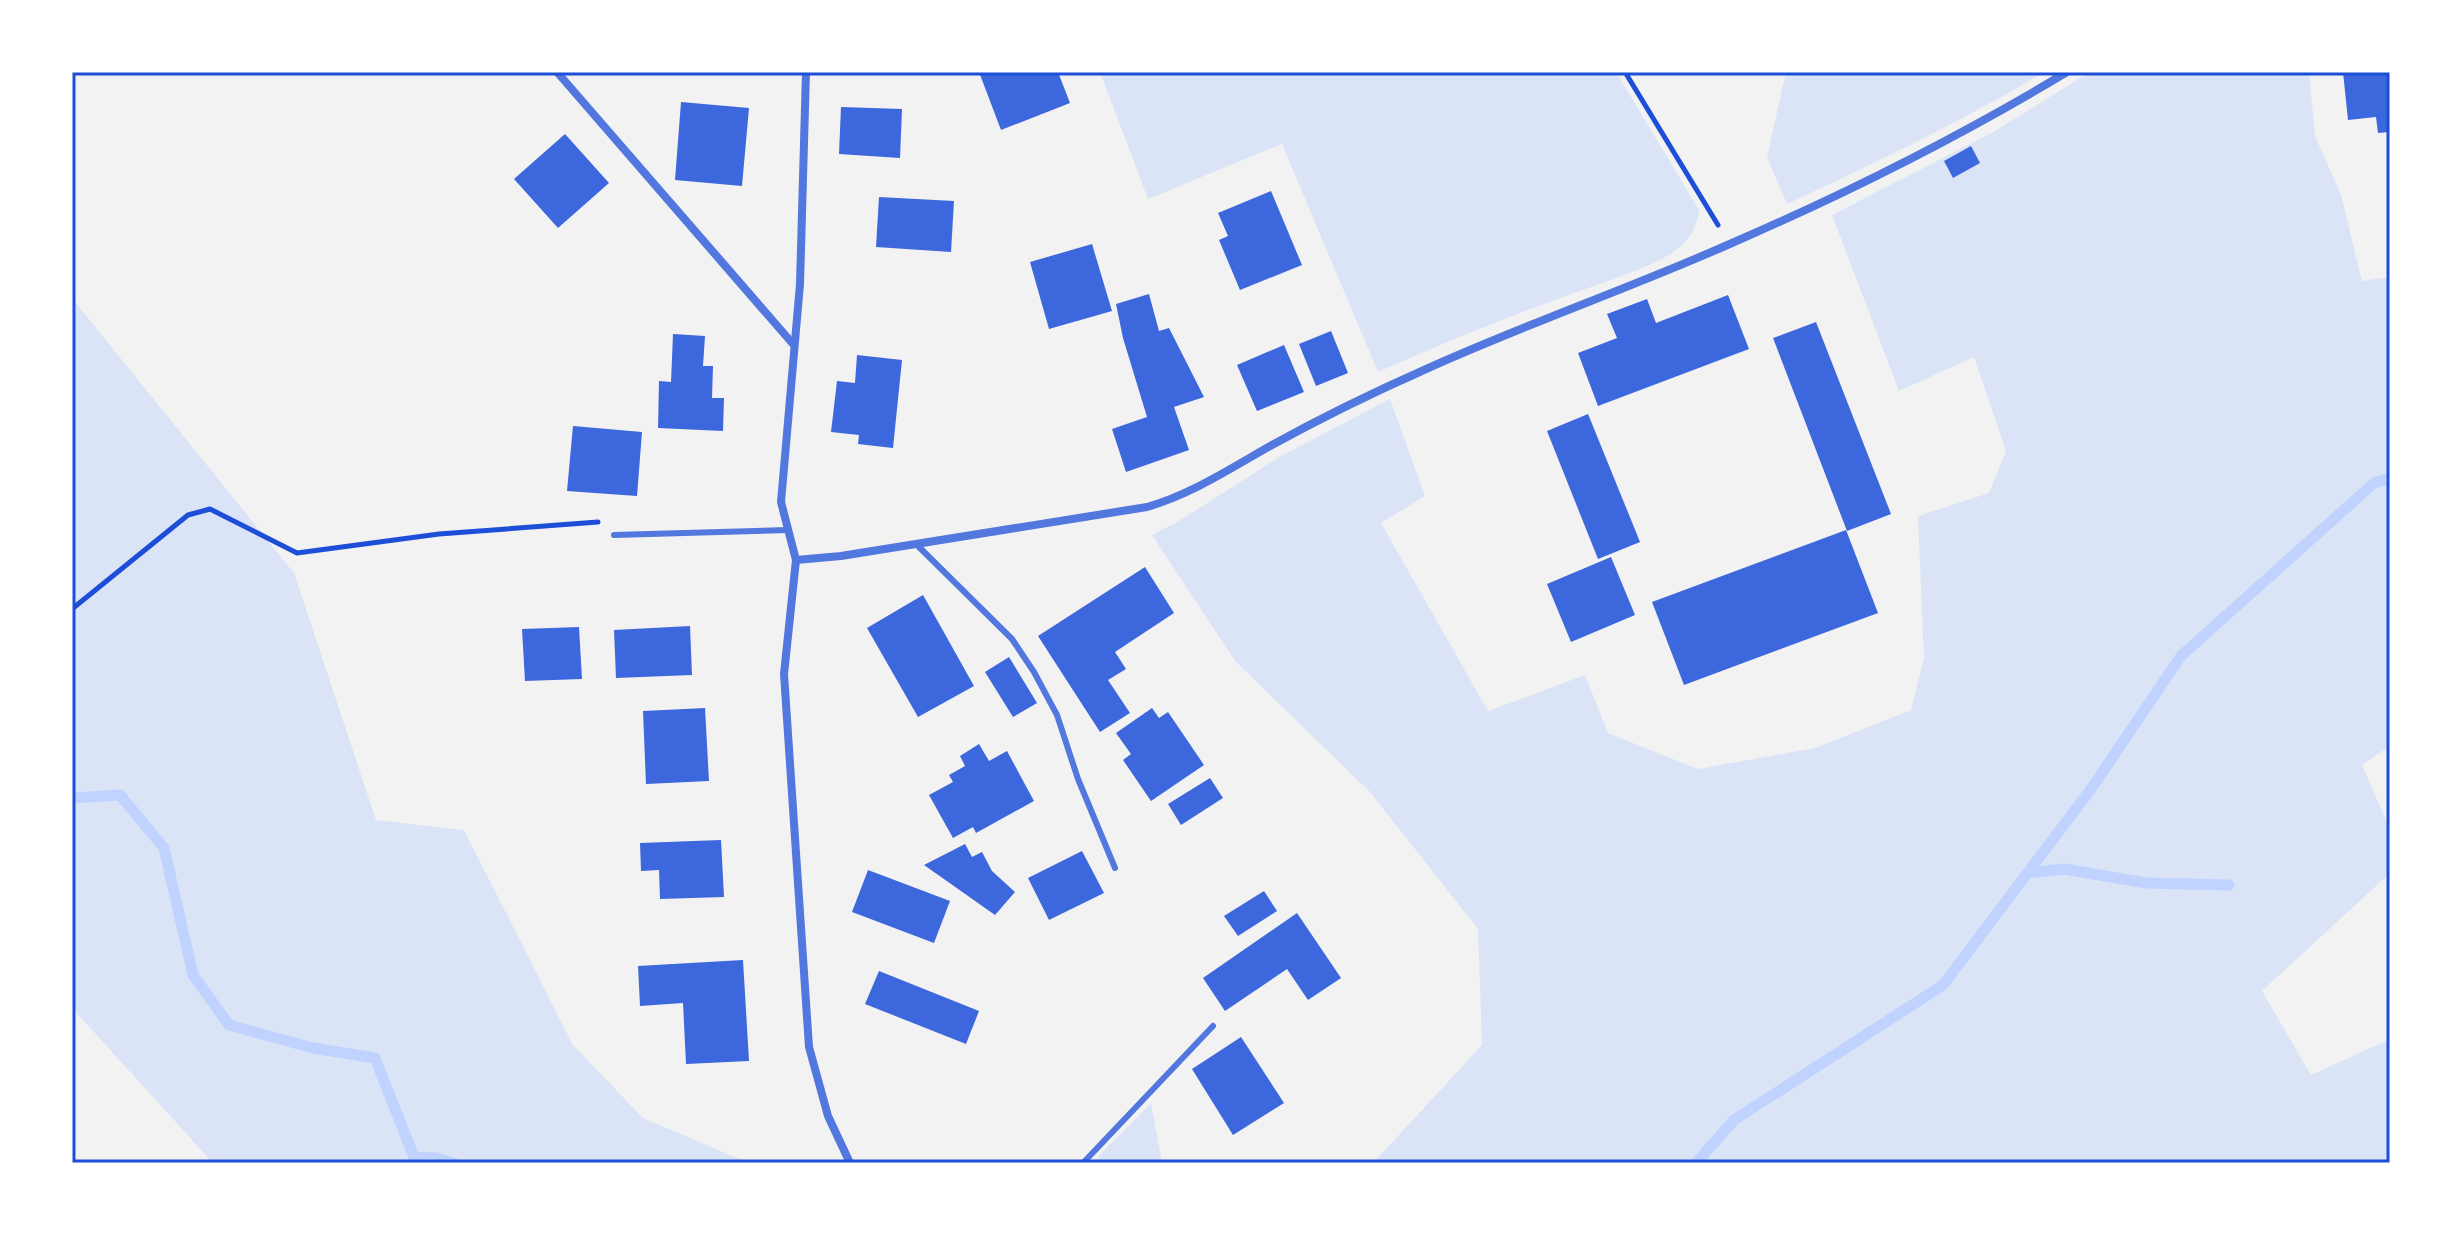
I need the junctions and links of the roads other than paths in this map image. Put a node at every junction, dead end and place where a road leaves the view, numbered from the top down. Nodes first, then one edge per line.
1 (557, 72) edge
2 (806, 72) edge
3 (2067, 72) edge
4 (793, 344) junction
5 (789, 530) junction
6 (614, 535) road end
7 (916, 544) junction
8 (796, 560) junction
9 (1115, 868) dead end
10 (1213, 1026) dead end
11 (850, 1163) edge
12 (1083, 1163) edge

1 - 4 street
2 - 4 street
3 - 7 street
4 - 5 street
5 - 6 lane
5 - 8 street
7 - 8 street
7 - 9 lane
8 - 11 street
10 - 12 lane

